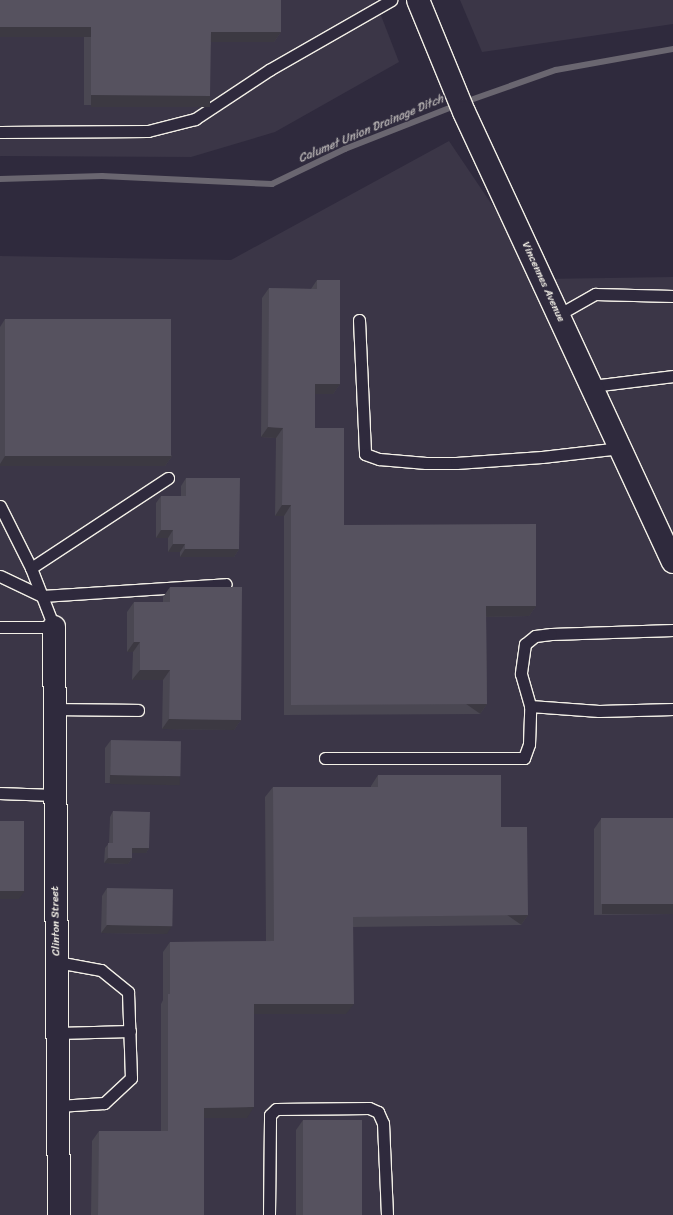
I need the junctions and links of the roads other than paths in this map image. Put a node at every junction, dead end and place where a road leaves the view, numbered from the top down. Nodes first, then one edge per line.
1 (391, 0) edge
2 (418, 0) edge
3 (0, 132) edge
4 (673, 296) edge
5 (558, 315) junction
6 (359, 320) dead end
7 (673, 376) edge
8 (592, 386) junction
9 (620, 448) junction
10 (168, 478) dead end
11 (0, 506) edge
12 (673, 562) edge
13 (31, 568) junction
14 (0, 576) edge
15 (226, 584) dead end
16 (42, 596) junction
17 (0, 627) edge
18 (54, 627) junction
19 (673, 630) edge
20 (530, 706) junction
21 (55, 709) junction
22 (673, 709) edge
23 (138, 710) dead end
24 (325, 758) dead end
25 (0, 793) edge
26 (55, 795) junction
27 (57, 962) junction
28 (130, 1031) junction
29 (58, 1033) junction
30 (58, 1106) junction
31 (59, 1215) edge
32 (269, 1215) edge
33 (387, 1215) edge

1 - 3 lane
2 - 5 street, Vincennes Avenue
4 - 5 lane
5 - 8 street, Vincennes Avenue
6 - 9 lane
7 - 8 lane
8 - 9 street, Vincennes Avenue
9 - 12 street, Vincennes Avenue
10 - 13 lane
11 - 13 lane
13 - 16 lane
14 - 16 lane
15 - 16 lane
16 - 18 lane
17 - 18 lane
18 - 21 street, Clinton Street
19 - 20 lane
20 - 22 lane
20 - 24 lane
21 - 23 lane
21 - 26 street, Clinton Street
25 - 26 lane
26 - 27 street, Clinton Street
27 - 28 lane
27 - 29 street, Clinton Street
28 - 29 lane
28 - 30 lane
29 - 30 street, Clinton Street
30 - 31 street, Clinton Street
32 - 33 lane

